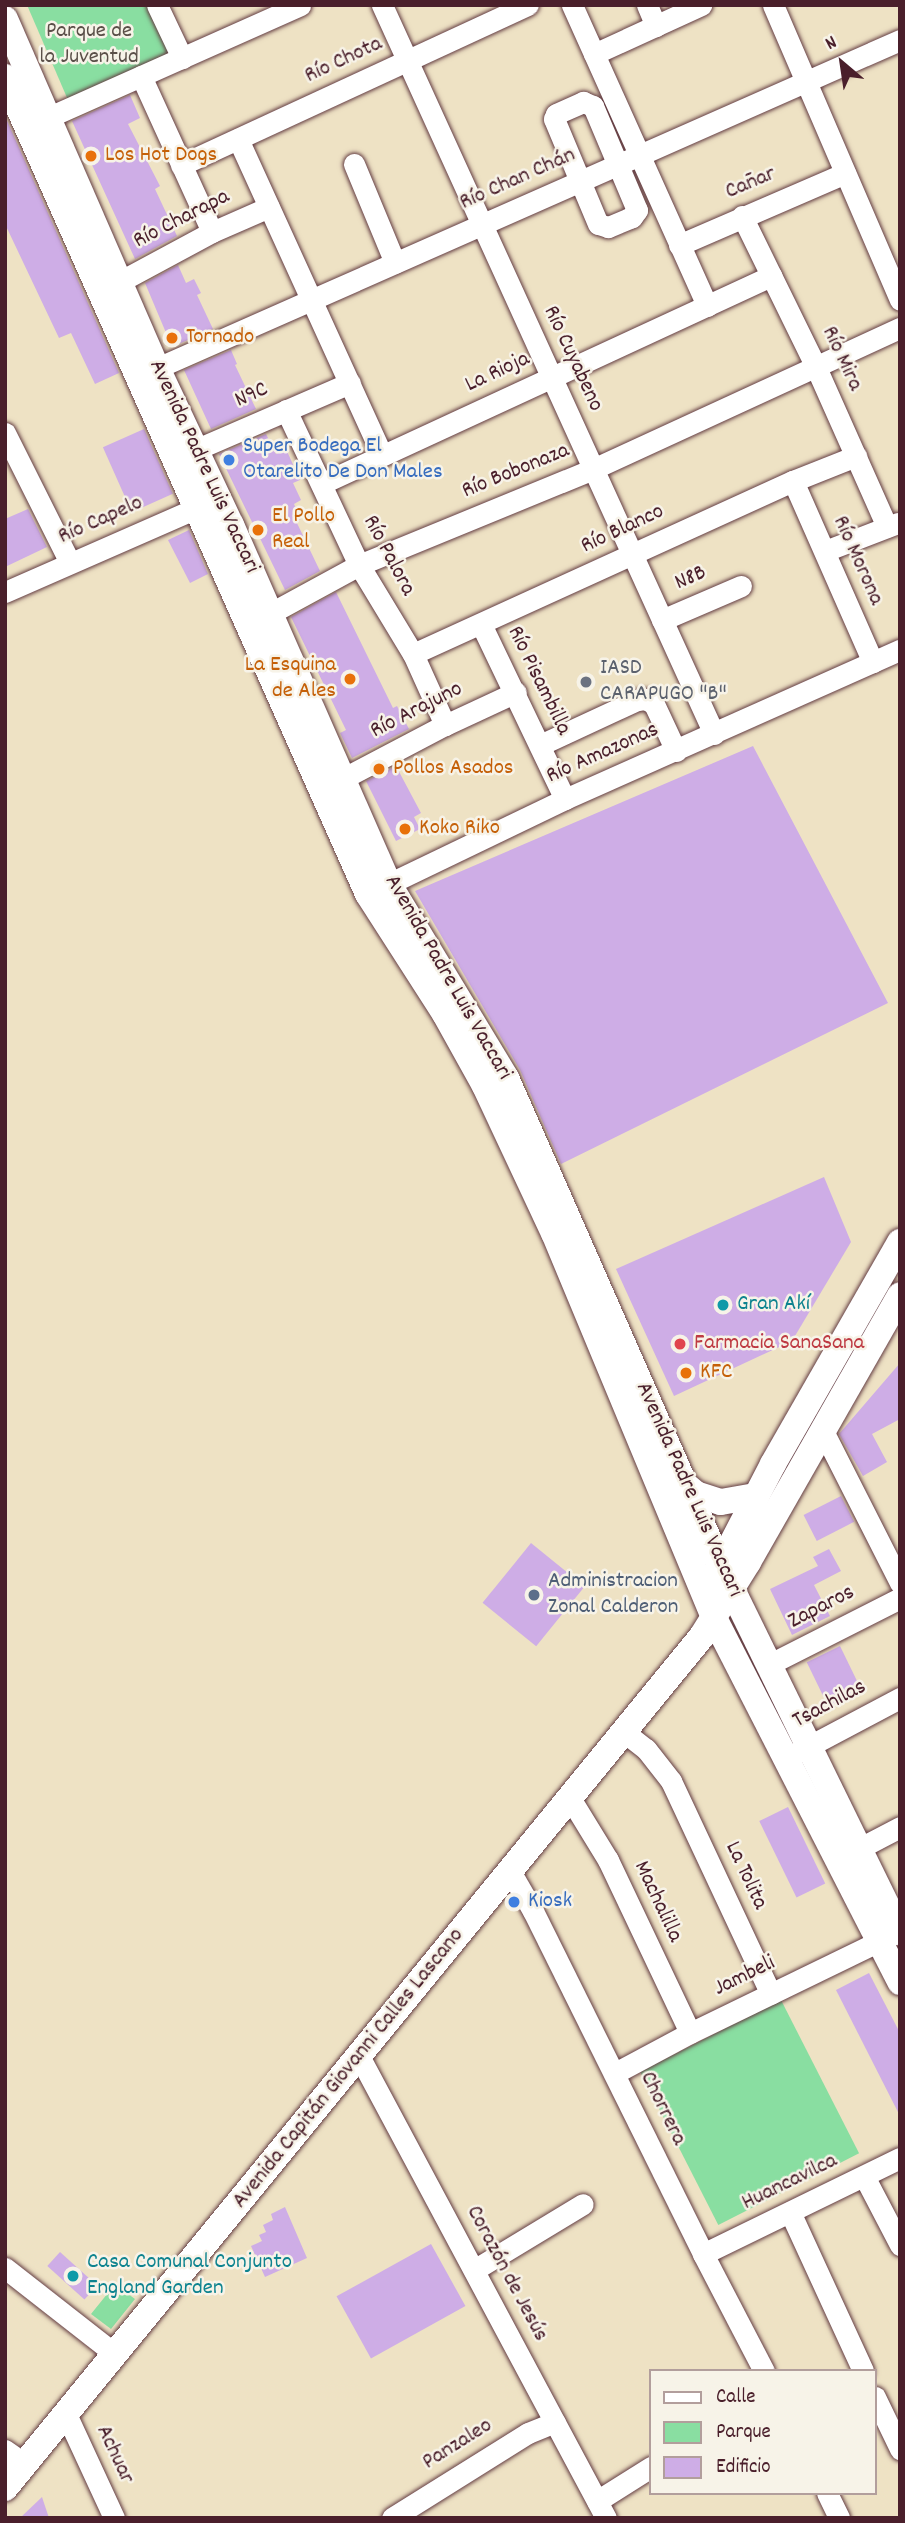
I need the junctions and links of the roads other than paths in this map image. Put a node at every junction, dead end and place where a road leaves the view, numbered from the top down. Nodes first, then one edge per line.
1 (157, 5) edge
2 (300, 5) edge
3 (382, 5) edge
4 (528, 5) edge
5 (572, 5) edge
6 (647, 5) edge
7 (701, 5) edge
8 (773, 5) edge
9 (266, 12) edge
10 (5, 19) edge
11 (656, 26) junction
12 (900, 40) edge
13 (594, 54) junction
14 (182, 58) junction
15 (407, 61) junction
16 (141, 76) junction
17 (5, 77) edge
18 (804, 82) junction
19 (49, 117) junction
20 (238, 139) junction
21 (640, 155) junction
22 (354, 164) dead end
23 (181, 165) junction
24 (618, 165) junction
25 (845, 173) junction
26 (579, 181) junction
27 (269, 207) junction
28 (742, 216) junction
29 (481, 225) junction
30 (212, 232) junction
31 (679, 245) junction
32 (395, 263) junction
33 (772, 276) junction
34 (119, 282) junction
35 (312, 300) junction
36 (900, 300) edge
37 (707, 306) junction
38 (900, 328) edge
39 (815, 365) junction
40 (157, 368) junction
41 (552, 377) junction
42 (349, 383) junction
43 (286, 410) junction
44 (6, 435) edge
45 (186, 454) junction
46 (382, 455) junction
47 (856, 456) junction
48 (593, 469) junction
49 (793, 481) junction
50 (323, 483) junction
51 (208, 503) junction
52 (893, 525) edge
53 (825, 551) junction
54 (632, 554) junction
55 (70, 563) junction
56 (359, 565) junction
57 (741, 586) dead end
58 (5, 592) edge
59 (269, 614) junction
60 (662, 620) junction
61 (481, 624) junction
62 (900, 650) edge
63 (413, 654) junction
64 (873, 662) junction
65 (516, 692) junction
66 (445, 725) junction
67 (713, 734) junction
68 (540, 745) junction
69 (676, 751) junction
70 (342, 779) junction
71 (565, 799) junction
72 (378, 888) junction
73 (900, 1242) edge
74 (900, 1295) edge
75 (822, 1429) junction
76 (684, 1484) junction
77 (756, 1496) junction
78 (720, 1565) junction
79 (900, 1583) edge
80 (732, 1590) junction
81 (900, 1598) edge
82 (710, 1609) junction
83 (768, 1665) junction
84 (900, 1698) edge
85 (624, 1732) junction
86 (797, 1753) junction
87 (570, 1798) junction
88 (900, 1827) edge
89 (858, 1849) junction
90 (510, 1871) junction
91 (893, 1935) edge
92 (900, 1982) edge
93 (771, 1994) junction
94 (690, 2033) junction
95 (359, 2056) junction
96 (615, 2073) junction
97 (900, 2158) edge
98 (864, 2176) junction
99 (583, 2204) dead end
100 (790, 2212) junction
101 (900, 2245) edge
102 (703, 2254) junction
103 (5, 2268) edge
104 (474, 2270) junction
105 (115, 2354) junction
106 (763, 2369) edge
107 (862, 2369) edge
108 (877, 2401) edge
109 (66, 2414) junction
110 (555, 2422) junction
111 (900, 2449) edge
112 (15, 2457) edge
113 (650, 2468) edge
114 (5, 2488) edge
115 (828, 2495) edge
116 (601, 2509) edge
117 (114, 2518) edge
118 (392, 2518) edge
119 (839, 2518) edge

1 - 14 street
2 - 9 street
3 - 15 street, Río Cuyabeno
4 - 15 street, Río Chota
5 - 13 street
6 - 11 street
7 - 11 street
8 - 18 street
9 - 14 street
10 - 19 main road, Avenida Padre Luis Vaccari
11 - 13 street
12 - 18 street, Río Chan Chán
13 - 21 street
14 - 16 street
15 - 20 street, Río Chota
15 - 29 street, Río Cuyabeno
16 - 19 street
16 - 23 street
17 - 45 main road, Avenida Padre Luis Vaccari
18 - 21 street, Río Chan Chán
18 - 25 street
19 - 34 main road, Avenida Padre Luis Vaccari
20 - 23 street, Río Chota
20 - 27 street
21 - 24 street, Río Chan Chán
21 - 31 street
22 - 32 street
23 - 30 street
24 - 26 street, Río Chan Chán
24 - 26 street
24 - 26 street
25 - 28 street, Cañar
25 - 36 street
26 - 29 street, Río Chan Chán
27 - 30 street, Río Charapa
27 - 35 street
28 - 31 street, Cañar
28 - 33 street, Río Mira
29 - 32 street, Río Chan Chán
29 - 41 street, Río Cuyabeno
30 - 34 street, Río Charapa
31 - 37 street
32 - 35 street, Río Chan Chán
33 - 37 street, La Rioja
33 - 39 street, Río Mira
34 - 40 main road, Avenida Padre Luis Vaccari
35 - 40 street, Río Chan Chán
35 - 42 street
37 - 41 street, La Rioja
38 - 39 street, Río Bobonaza
39 - 47 street, Río Mira
39 - 48 street, Río Bobonaza
40 - 45 main road, Avenida Padre Luis Vaccari
41 - 46 street, La Rioja
41 - 48 street, Río Cuyabeno
42 - 43 street, N9C
42 - 46 street
43 - 45 street, N9C
43 - 50 street, Río Palora
44 - 55 street
45 - 51 main road, Avenida Padre Luis Vaccari
46 - 50 street, La Rioja
47 - 49 street, Río Blanco
47 - 52 street, Río Mira
48 - 54 street, Río Cuyabeno
48 - 56 street, Río Bobonaza
49 - 53 street, Río Morona
49 - 54 street, Río Blanco
50 - 56 street, Río Palora
51 - 55 street, Río Capelo
51 - 59 main road, Avenida Padre Luis Vaccari
51 - 72 main road, Avenida Padre Luis Vaccari
52 - 53 street
53 - 64 street, Río Morona
54 - 60 street, Río Cuyabeno
54 - 61 street, Río Blanco
55 - 58 street, Río Capelo
56 - 59 street, Río Bobonaza
56 - 63 street, Río Palora
57 - 60 street, N8B
59 - 70 main road, Avenida Padre Luis Vaccari
60 - 67 street, Río Cuyabeno
61 - 63 street, Río Blanco
61 - 65 street, Río Pisambilla
62 - 64 street, Río Amazonas
63 - 66 street, Río Palora
64 - 67 street, Río Amazonas
65 - 66 street, Río Arajuno
65 - 68 street, Río Pisambilla
66 - 70 street, Río Arajuno
67 - 69 street, Río Amazonas
68 - 69 street
68 - 71 street, Río Pisambilla
69 - 71 street, Río Amazonas
70 - 72 main road, Avenida Padre Luis Vaccari
71 - 72 street, Río Amazonas
72 - 76 main road, Avenida Padre Luis Vaccari
72 - 82 main road, Avenida Padre Luis Vaccari
73 - 77 main road, Avenida Capitán Giovanni Calles Lascano
74 - 75 main road, Avenida Capitán Giovanni Calles Lascano
75 - 79 street
75 - 80 main road, Avenida Capitán Giovanni Calles Lascano
76 - 77 main road
76 - 78 main road, Avenida Padre Luis Vaccari
77 - 78 main road, Avenida Capitán Giovanni Calles Lascano
78 - 80 main road, Avenida Padre Luis Vaccari
78 - 82 main road, Avenida Capitán Giovanni Calles Lascano
80 - 82 main road, Avenida Capitán Giovanni Calles Lascano
80 - 83 main road, Avenida Padre Luis Vaccari
81 - 83 street, Zaparos
82 - 85 main road, Avenida Capitán Giovanni Calles Lascano
82 - 86 main road, Avenida Padre Luis Vaccari
83 - 86 main road, Avenida Padre Luis Vaccari
84 - 86 street, Tsachilas
85 - 87 main road, Avenida Capitán Giovanni Calles Lascano
85 - 93 street, La Tolita
86 - 89 main road, Avenida Padre Luis Vaccari
86 - 91 main road, Avenida Padre Luis Vaccari
87 - 90 main road, Avenida Capitán Giovanni Calles Lascano
87 - 94 street, Machalilla
88 - 89 street
89 - 91 main road, Avenida Padre Luis Vaccari
90 - 95 main road, Avenida Capitán Giovanni Calles Lascano
90 - 96 street, Chorrera
91 - 92 main road, Avenida Padre Luis Vaccari
91 - 93 street, Jambeli
93 - 94 street, Jambeli
94 - 96 street, Jambeli
95 - 104 street, Corazón de Jesús
95 - 105 main road, Avenida Capitán Giovanni Calles Lascano
96 - 102 street, Chorrera
97 - 98 street, Huancavilca
98 - 100 street, Huancavilca
98 - 101 street
99 - 104 street
100 - 102 street, Huancavilca
100 - 107 street
102 - 106 street, Chorrera
103 - 105 street
104 - 110 street, Corazón de Jesús
105 - 109 main road, Avenida Capitán Giovanni Calles Lascano
108 - 111 street
109 - 112 main road, Avenida Capitán Giovanni Calles Lascano
109 - 117 street, Achuar
110 - 116 street, Corazón de Jesús
110 - 118 street, Panzaleo
112 - 114 main road, Avenida Capitán Giovanni Calles Lascano
113 - 116 street
115 - 119 street

